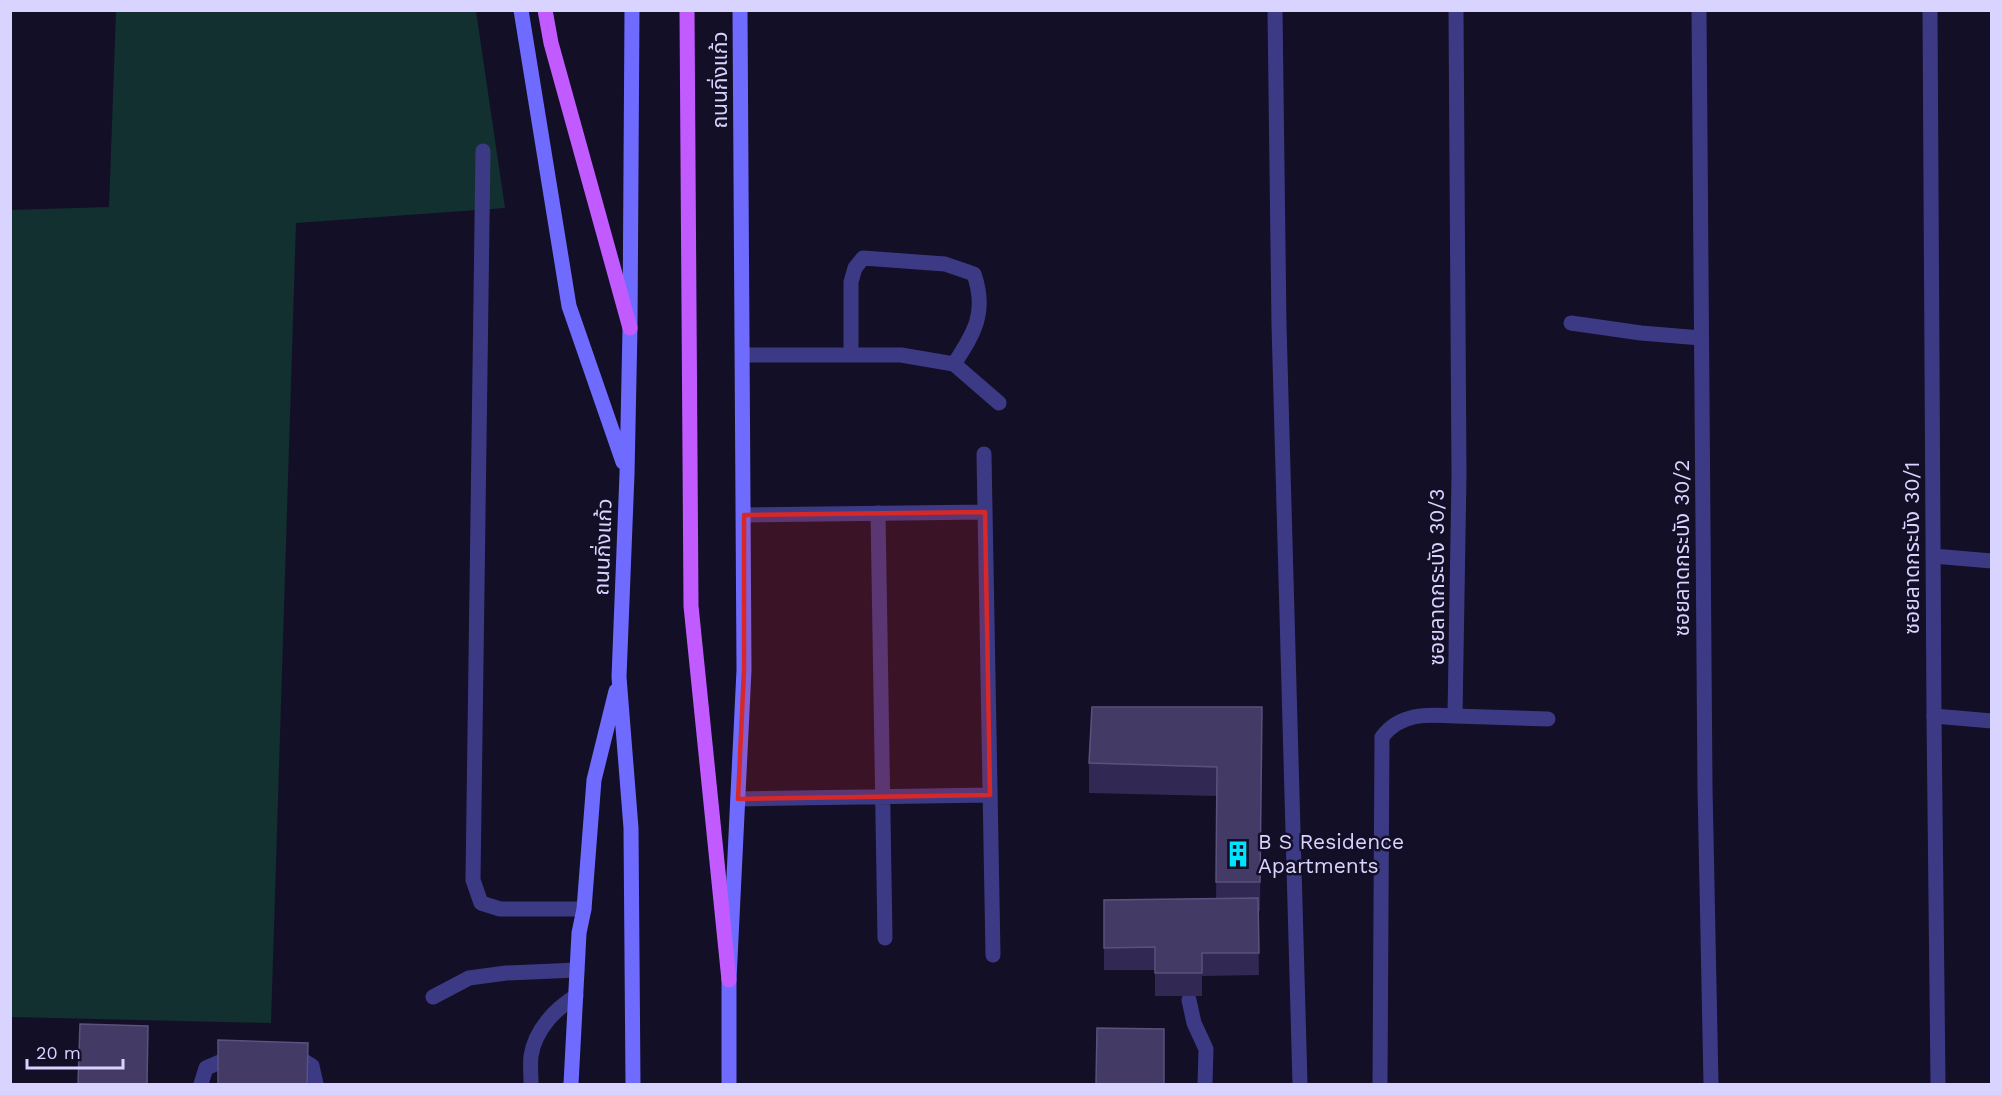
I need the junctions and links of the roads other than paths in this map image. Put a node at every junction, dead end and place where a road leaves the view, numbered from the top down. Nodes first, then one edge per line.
1 (521, 10) edge
2 (545, 10) edge
3 (632, 10) edge
4 (687, 10) edge
5 (740, 10) edge
6 (1275, 10) edge
7 (1456, 10) edge
8 (1699, 10) edge
9 (1930, 10) edge
10 (483, 151) dead end
11 (1571, 323) dead end
12 (630, 328) junction
13 (1701, 338) junction
14 (742, 355) junction
15 (851, 355) junction
16 (954, 364) junction
17 (999, 403) dead end
18 (984, 454) dead end
19 (627, 474) junction
20 (985, 512) junction
21 (878, 513) junction
22 (744, 515) junction
23 (1933, 556) junction
24 (1992, 561) edge
25 (619, 677) junction
26 (1455, 716) junction
27 (1934, 716) junction
28 (1548, 719) dead end
29 (1992, 721) edge
30 (990, 795) junction
31 (883, 797) junction
32 (738, 799) junction
33 (584, 909) junction
34 (885, 938) dead end
35 (993, 955) dead end
36 (577, 970) junction
37 (729, 980) junction
38 (576, 996) junction
39 (433, 997) dead end
40 (1189, 1000) dead end
41 (278, 1054) edge
42 (255, 1057) edge
43 (572, 1081) edge
44 (201, 1084) edge
45 (316, 1084) edge
46 (531, 1084) edge
47 (633, 1084) edge
48 (729, 1084) edge
49 (1205, 1084) edge
50 (1300, 1084) edge
51 (1380, 1084) edge
52 (1711, 1084) edge
53 (1938, 1084) edge

1 - 19 main road
2 - 12 main road
3 - 12 main road, ถนนกิ่งแก้ว
4 - 37 main road
5 - 14 main road, ถนนกิ่งแก้ว
6 - 50 street
7 - 26 street, ซอยลาดกระบัง 30/3
8 - 13 street, ซอยลาดกระบัง 30/2
9 - 23 street, ซอยลาดกระบัง 30/1
10 - 33 street
11 - 13 street
12 - 19 main road, ถนนกิ่งแก้ว
13 - 52 street, ซอยลาดกระบัง 30/2
14 - 15 street
14 - 22 main road, ถนนกิ่งแก้ว
15 - 16 street
15 - 16 street
16 - 17 street
18 - 20 street
19 - 25 main road, ถนนกิ่งแก้ว
20 - 21 street
20 - 30 street
21 - 22 street
21 - 31 street
22 - 32 main road, ถนนกิ่งแก้ว
23 - 24 street
23 - 27 street, ซอยลาดกระบัง 30/1
25 - 33 main road
25 - 47 main road, ถนนกิ่งแก้ว
26 - 28 street
26 - 51 street
27 - 29 street
27 - 53 street, ซอยลาดกระบัง 30/1
30 - 31 street
30 - 35 street
31 - 32 street
31 - 34 street
32 - 37 main road, ถนนกิ่งแก้ว
33 - 36 main road
36 - 38 main road
36 - 39 street
37 - 48 main road, ถนนกิ่งแก้ว
38 - 43 main road
38 - 46 street
40 - 49 street
41 - 45 street
42 - 44 street

